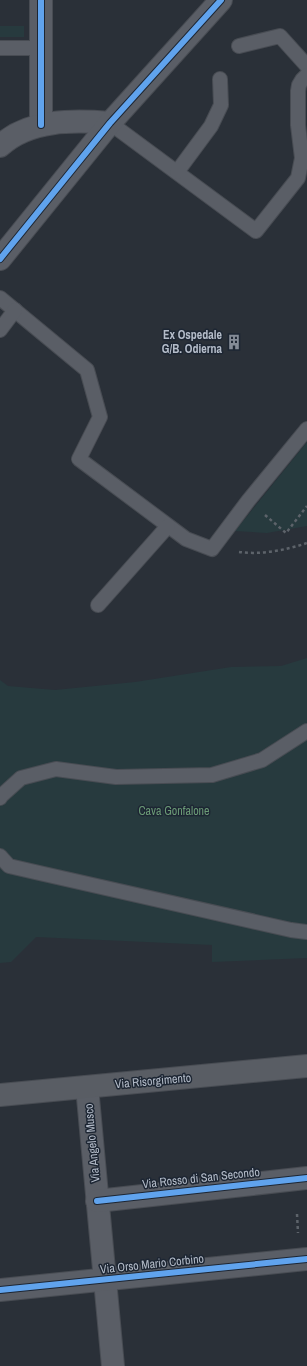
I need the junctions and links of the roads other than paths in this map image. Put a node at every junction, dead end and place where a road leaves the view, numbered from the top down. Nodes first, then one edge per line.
1 (41, 0) edge
2 (221, 0) edge
3 (239, 46) dead end
4 (0, 48) edge
5 (41, 48) junction
6 (307, 66) edge
7 (307, 75) edge
8 (220, 79) dead end
9 (116, 117) junction
10 (41, 125) junction
11 (0, 146) edge
12 (177, 172) junction
13 (0, 259) edge
14 (0, 298) edge
15 (15, 310) junction
16 (0, 330) edge
17 (307, 429) edge
18 (168, 526) junction
19 (98, 605) dead end
20 (307, 731) edge
21 (0, 798) edge
22 (0, 856) edge
23 (307, 932) edge
24 (307, 1066) edge
25 (87, 1087) junction
26 (0, 1095) edge
27 (307, 1178) edge
28 (97, 1201) junction
29 (307, 1259) edge
30 (105, 1280) junction
31 (0, 1290) edge
32 (113, 1366) edge

1 - 5 street
2 - 9 street
3 - 6 lane
4 - 5 lane
5 - 10 street
7 - 12 lane
8 - 12 lane
9 - 10 street
9 - 12 lane
9 - 13 street
10 - 11 street
14 - 15 lane
15 - 16 lane
15 - 18 lane
17 - 18 lane
18 - 19 lane
20 - 21 lane
22 - 23 lane
24 - 25 main road, Via Risorgimento
25 - 26 main road, Via Risorgimento
25 - 28 street, Via Angelo Musco
27 - 28 street, Via Rosso di San Secondo
28 - 30 street, Via Angelo Musco
29 - 30 street, Via Orso Mario Corbino
30 - 31 street, Via Orso Mario Corbino
30 - 32 street, Via Angelo Musco

